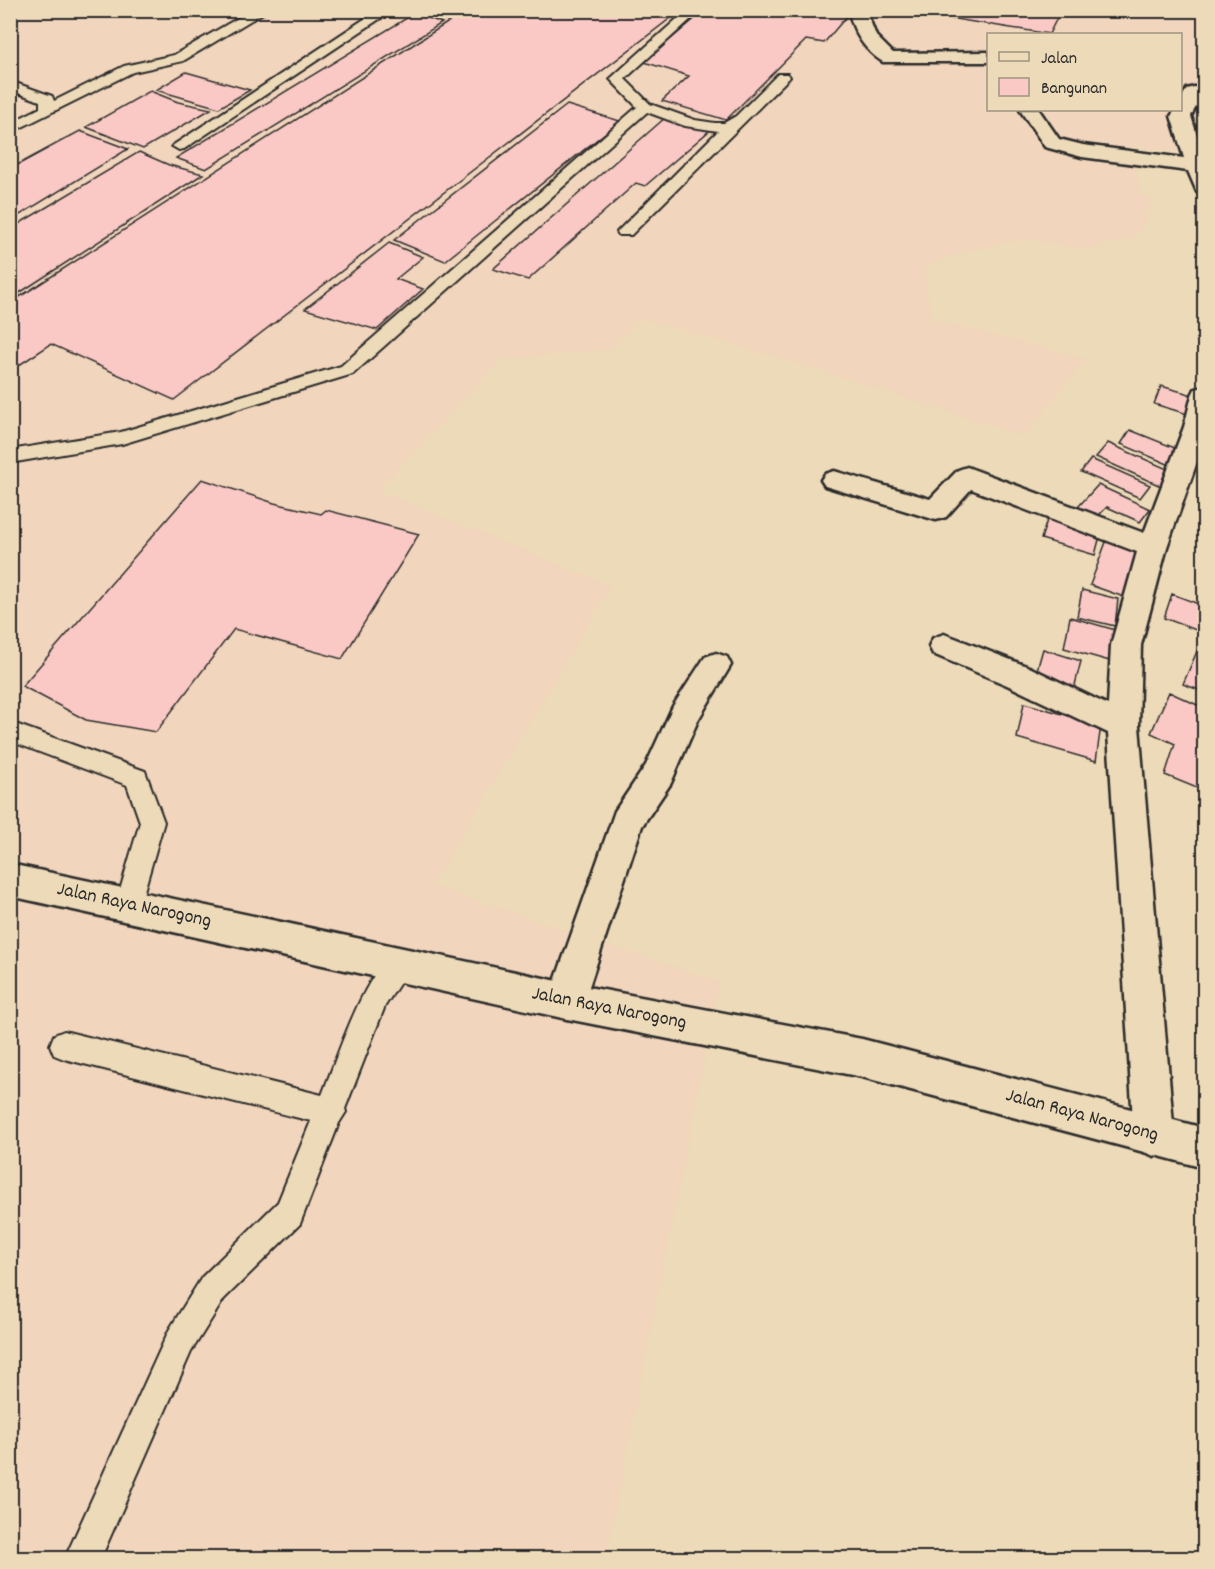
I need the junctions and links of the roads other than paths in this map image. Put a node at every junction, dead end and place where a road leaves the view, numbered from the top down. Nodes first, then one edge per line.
1 (262, 10) edge
2 (387, 10) edge
3 (695, 10) edge
4 (857, 10) edge
5 (987, 57) edge
6 (783, 77) dead end
7 (10, 85) edge
8 (1193, 92) edge
9 (645, 106) junction
10 (47, 110) junction
11 (1031, 111) edge
12 (735, 123) junction
13 (10, 129) edge
14 (179, 146) dead end
15 (1196, 166) junction
16 (1204, 188) edge
17 (625, 232) dead end
18 (1204, 395) edge
19 (10, 457) edge
20 (834, 480) dead end
21 (1154, 547) junction
22 (944, 646) dead end
23 (716, 664) dead end
24 (1123, 726) junction
25 (10, 731) edge
26 (10, 880) edge
27 (129, 904) junction
28 (399, 964) junction
29 (567, 1001) junction
30 (64, 1045) dead end
31 (332, 1112) junction
32 (1154, 1136) junction
33 (1204, 1148) edge
34 (83, 1558) edge

1 - 10 lane
2 - 14 lane
3 - 9 lane
4 - 5 street
6 - 12 lane
7 - 10 lane
8 - 15 street
9 - 12 lane
9 - 19 lane
10 - 13 lane
11 - 15 street
12 - 17 lane
15 - 16 street
18 - 21 street
20 - 21 street
21 - 24 street
22 - 24 street
23 - 29 street
24 - 32 street
25 - 27 lane
26 - 27 street, Jalan Raya Narogong
27 - 28 street, Jalan Raya Narogong
28 - 29 street, Jalan Raya Narogong
28 - 31 lane
29 - 32 street, Jalan Raya Narogong
30 - 31 lane
31 - 34 lane
32 - 33 street, Jalan Raya Narogong

